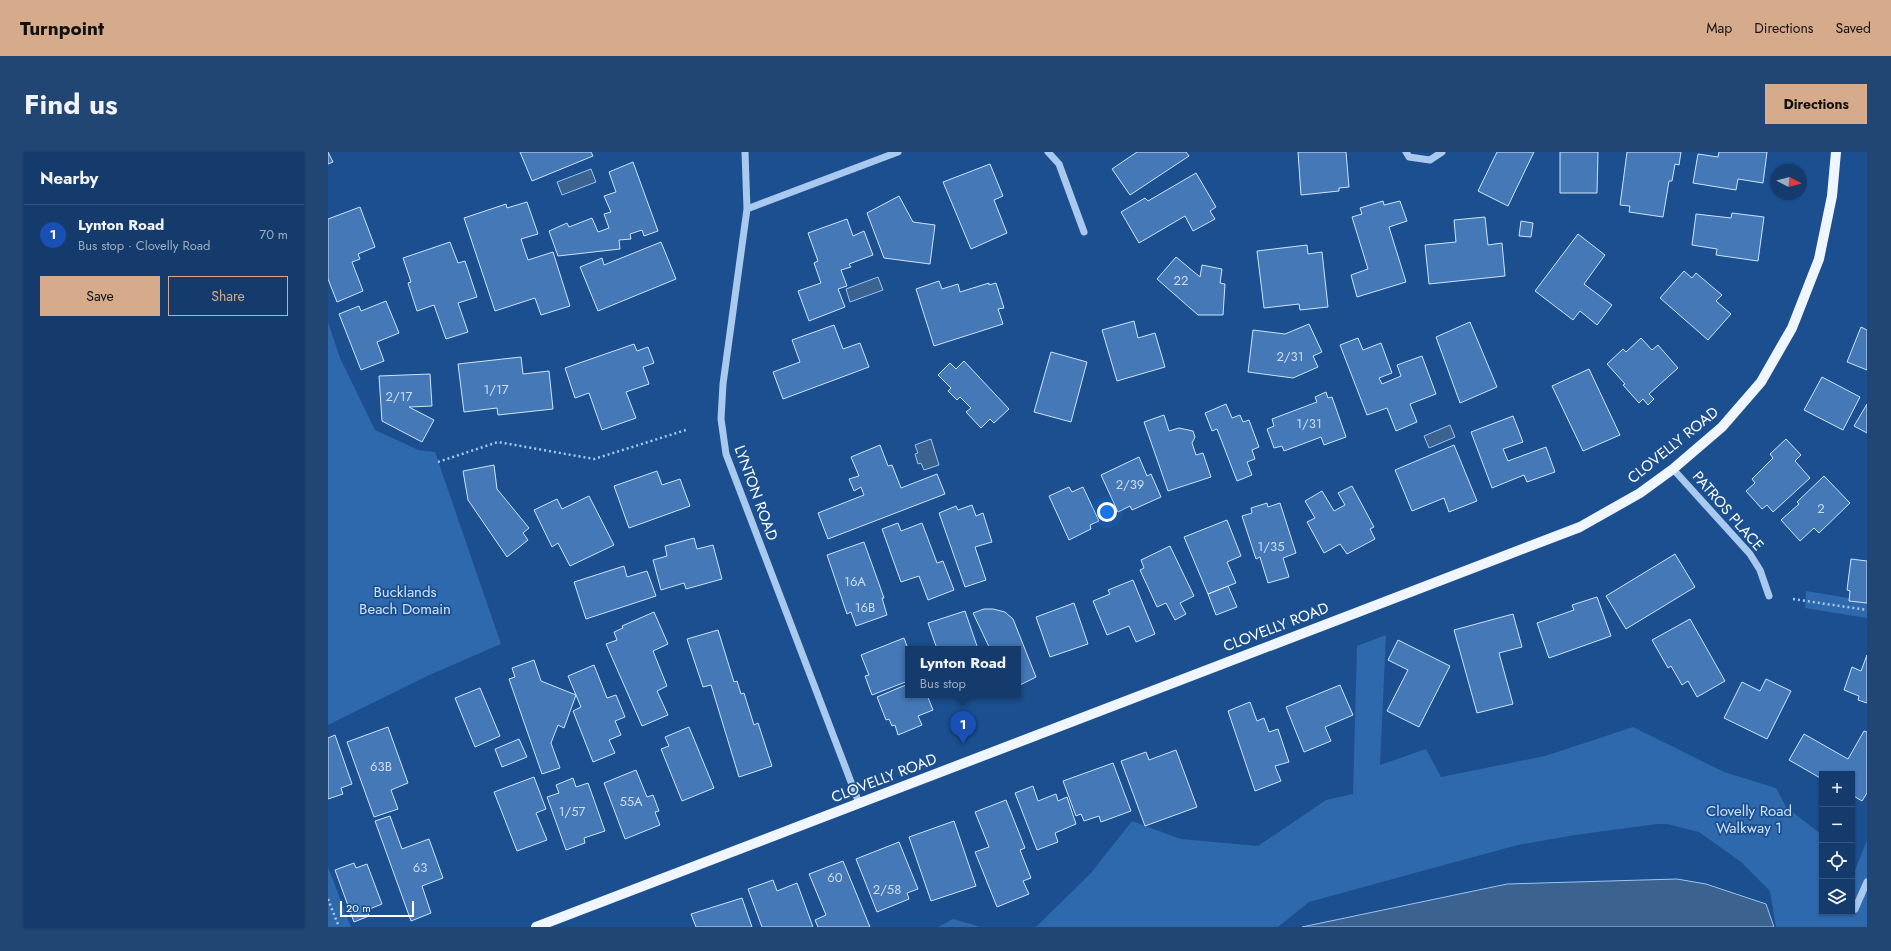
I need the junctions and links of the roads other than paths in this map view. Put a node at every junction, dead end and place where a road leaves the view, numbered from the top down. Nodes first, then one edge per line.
1 (745, 152) edge
2 (898, 152) edge
3 (1048, 152) edge
4 (1406, 152) edge
5 (1442, 152) edge
6 (1836, 152) edge
7 (747, 209) junction
8 (1084, 232) dead end
9 (1673, 469) junction
10 (1769, 596) dead end
11 (859, 804) junction
12 (1867, 882) edge
13 (1855, 909) dead end
14 (536, 927) edge

1 - 7 street, LYNTON ROAD
2 - 7 street
3 - 8 street
4 - 5 street
6 - 9 main road, CLOVELLY ROAD
7 - 11 street, LYNTON ROAD
9 - 10 street, PATROS PLACE
9 - 11 main road, CLOVELLY ROAD
11 - 14 main road, CLOVELLY ROAD
12 - 13 street

